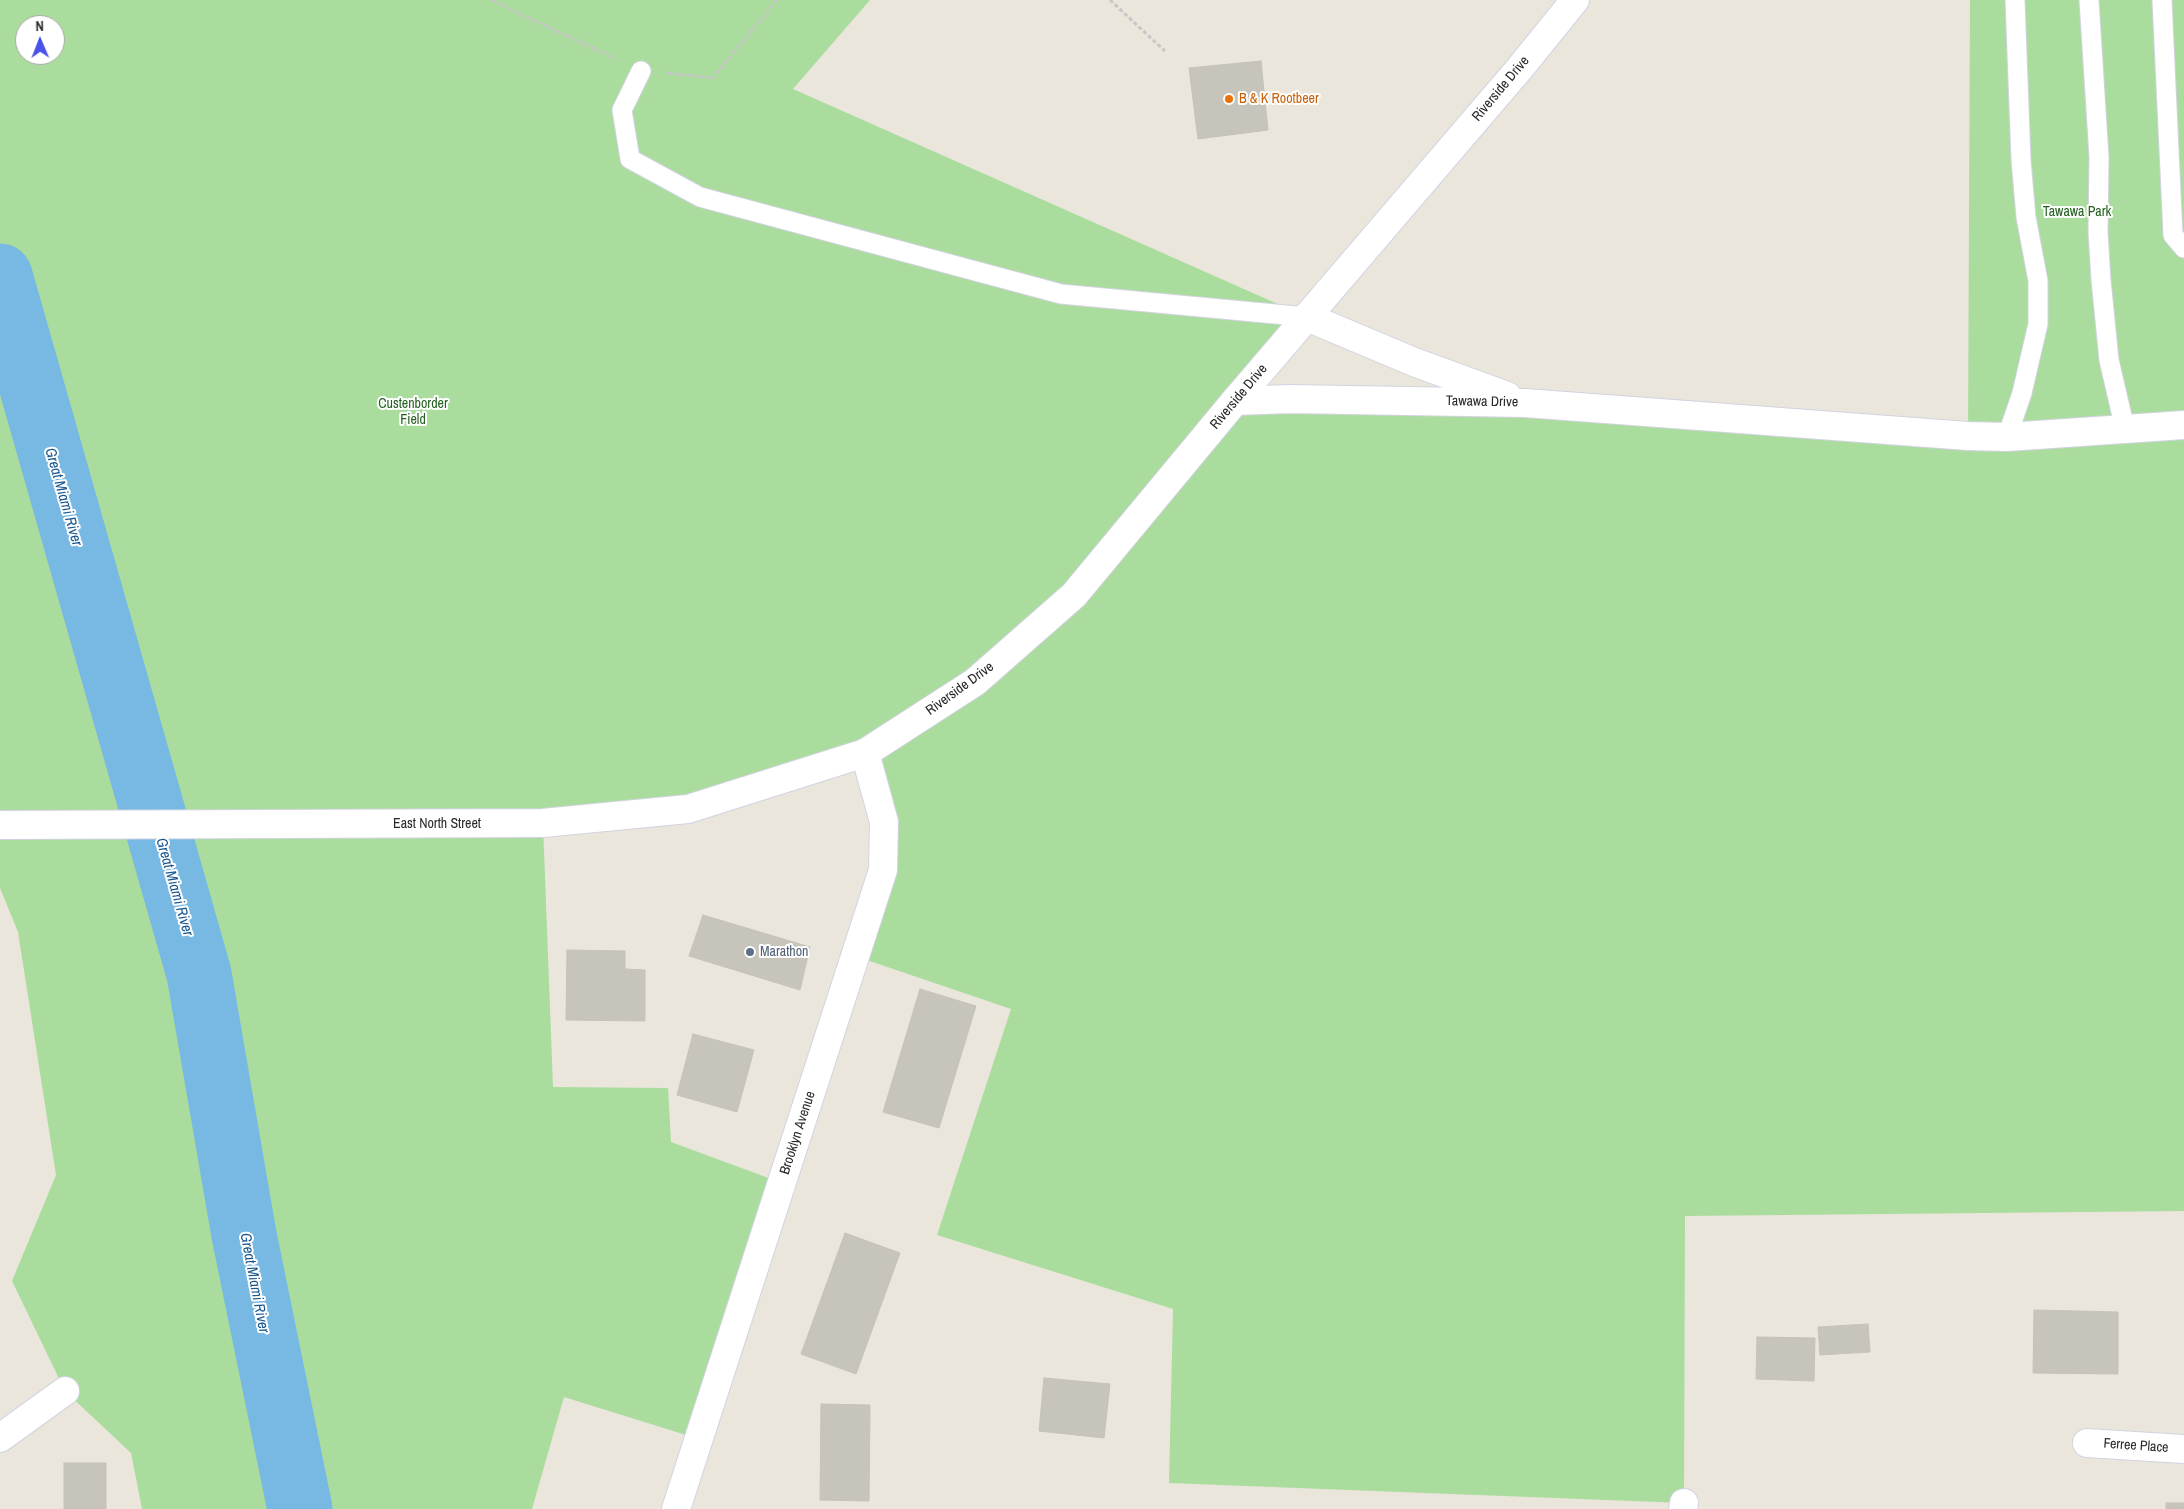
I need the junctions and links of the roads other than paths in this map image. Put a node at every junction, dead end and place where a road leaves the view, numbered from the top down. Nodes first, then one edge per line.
1 (1575, 0) edge
2 (2015, 0) edge
3 (2090, 0) edge
4 (2162, 0) edge
5 (641, 71) road end
6 (2184, 248) edge
7 (1307, 317) junction
8 (1235, 402) junction
9 (1525, 403) junction
10 (2184, 425) edge
11 (2125, 429) junction
12 (2007, 437) junction
13 (865, 753) junction
14 (0, 825) edge
15 (65, 1391) dead end
16 (0, 1438) edge
17 (2087, 1443) dead end
18 (2184, 1449) edge
19 (676, 1509) edge

1 - 7 street, Riverside Drive
2 - 12 lane
3 - 11 lane
4 - 6 lane
5 - 7 lane
7 - 8 street, Riverside Drive
7 - 9 street, Tawawa Drive
8 - 9 street, Tawawa Drive
8 - 13 street, Riverside Drive
9 - 12 street
10 - 11 street
11 - 12 street
13 - 14 street, East North Street
13 - 19 street, Brooklyn Avenue
15 - 16 street
17 - 18 street, Ferree Place

